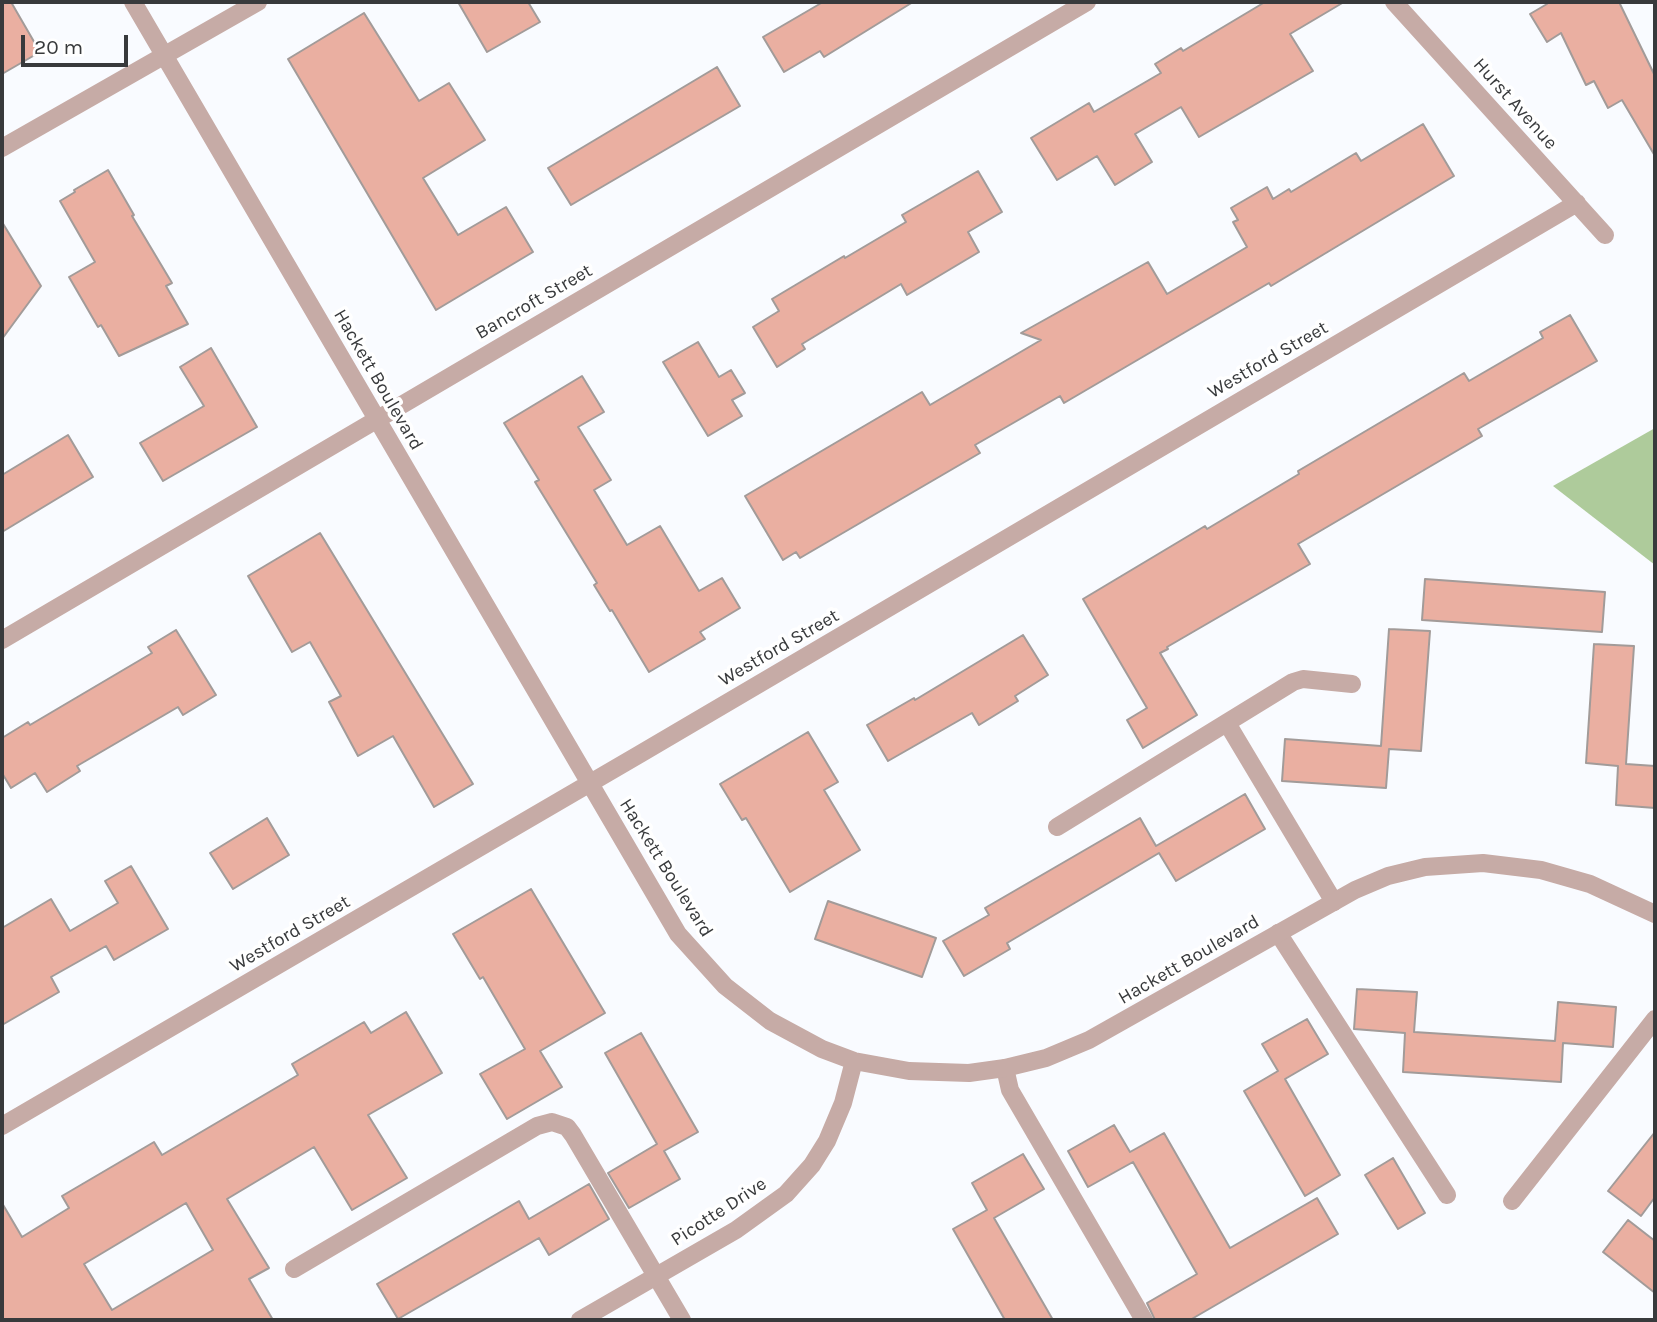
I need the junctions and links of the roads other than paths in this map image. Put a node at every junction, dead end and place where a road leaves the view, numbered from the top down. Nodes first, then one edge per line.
1 (133, 2) edge
2 (258, 2) edge
3 (1087, 2) edge
4 (1394, 2) edge
5 (164, 55) junction
6 (2, 148) edge
7 (1577, 203) junction
8 (1605, 235) dead end
9 (376, 419) junction
10 (2, 640) edge
11 (1352, 684) dead end
12 (1227, 723) junction
13 (589, 784) junction
14 (1057, 827) dead end
15 (1334, 902) junction
16 (1655, 914) edge
17 (1278, 933) junction
18 (1655, 1019) edge
19 (854, 1061) junction
20 (1005, 1068) junction
21 (2, 1126) edge
22 (1447, 1195) dead end
23 (1512, 1201) dead end
24 (294, 1269) dead end
25 (656, 1277) junction
26 (580, 1320) edge
27 (681, 1320) edge
28 (1144, 1320) edge

1 - 5 street, Hackett Boulevard
2 - 5 street
3 - 9 street, Bancroft Street
4 - 7 street, Hurst Avenue
5 - 6 street
5 - 9 street, Hackett Boulevard
7 - 8 street, Hurst Avenue
7 - 13 street, Westford Street
9 - 10 street, Bancroft Street
9 - 13 street, Hackett Boulevard
11 - 12 street
12 - 14 street
12 - 15 street
13 - 19 street, Hackett Boulevard
13 - 21 street, Westford Street
15 - 16 street, Hackett Boulevard
15 - 17 street, Hackett Boulevard
17 - 20 street, Hackett Boulevard
17 - 22 street
18 - 23 street
19 - 20 street, Hackett Boulevard
19 - 25 street, Picotte Drive
20 - 28 street
24 - 25 street
25 - 26 street, Picotte Drive
25 - 27 street

